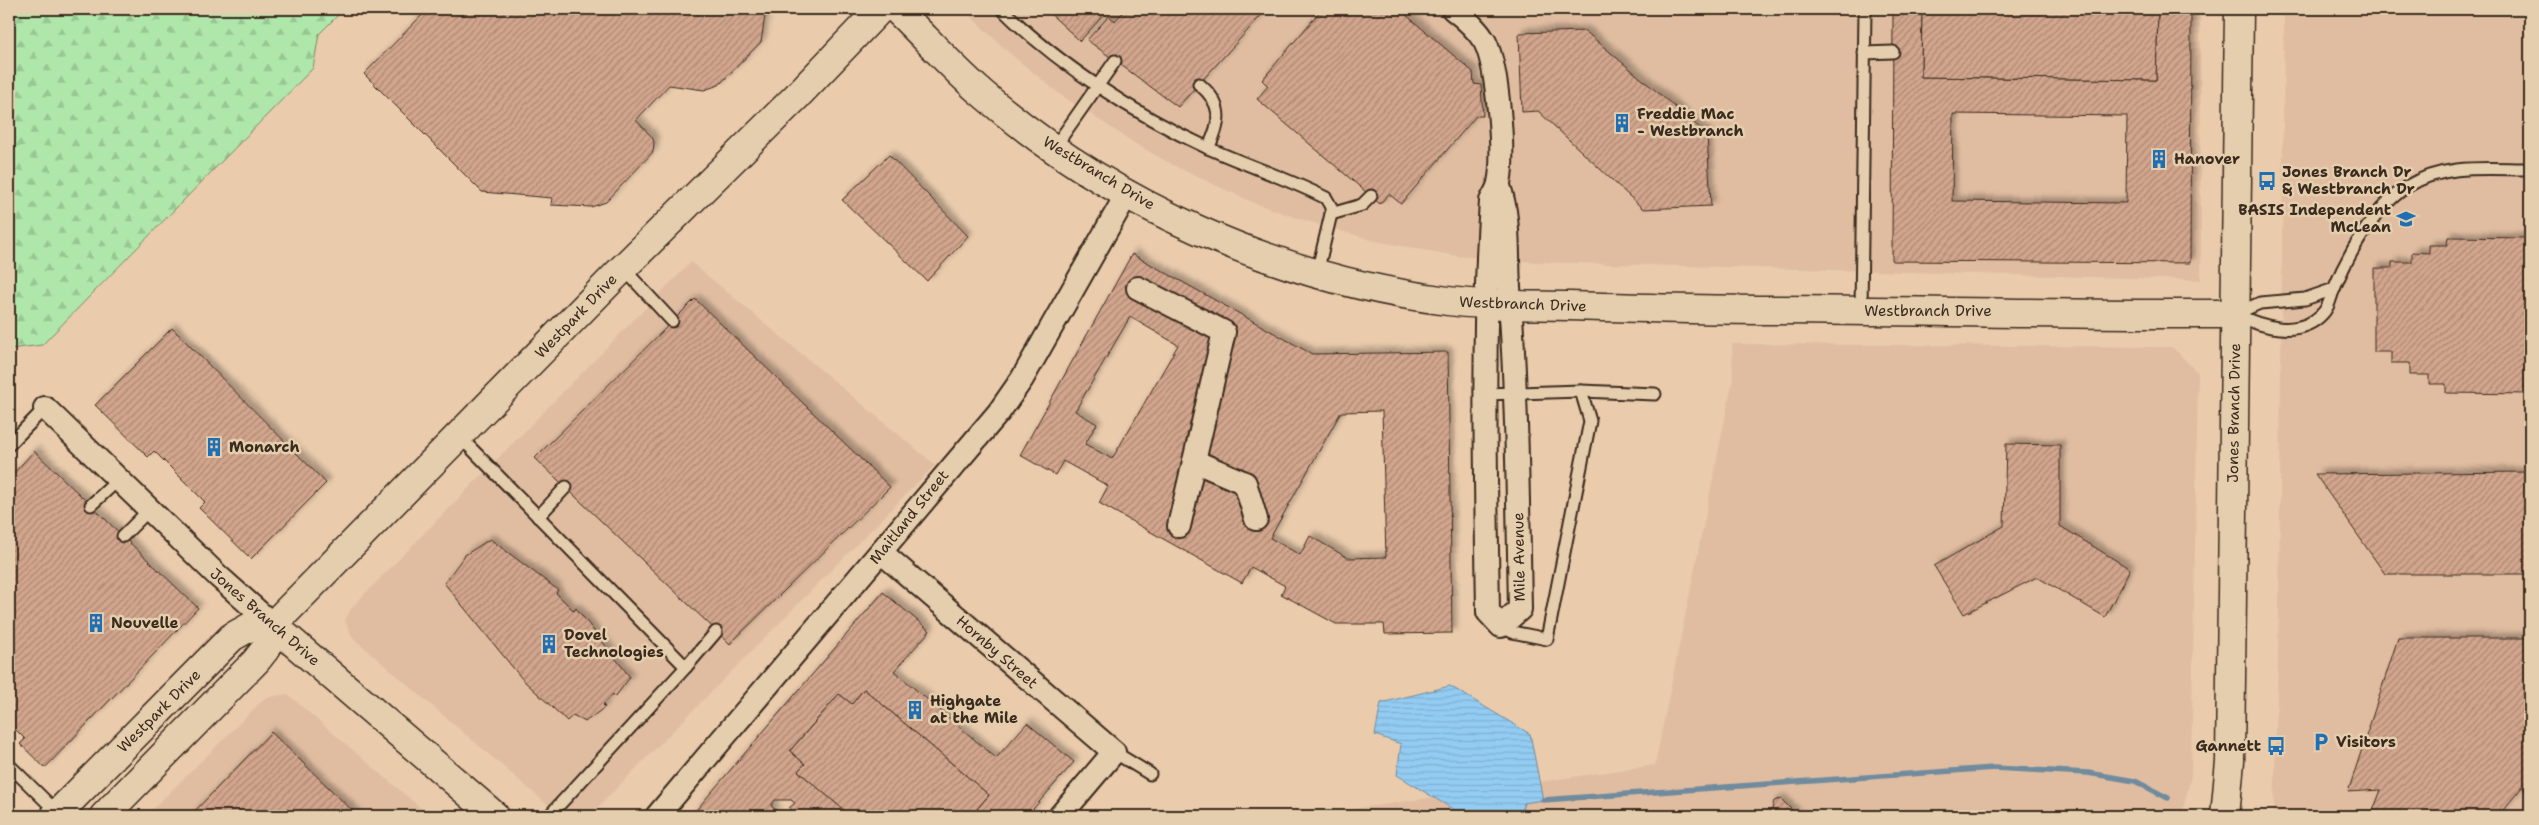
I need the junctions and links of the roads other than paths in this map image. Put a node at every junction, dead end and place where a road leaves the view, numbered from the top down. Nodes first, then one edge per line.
1 (880, 9) edge
2 (896, 9) edge
3 (1002, 9) edge
4 (1865, 9) edge
5 (2238, 9) edge
6 (1457, 10) edge
7 (1893, 52) dead end
8 (1864, 53) junction
9 (1115, 61) dead end
10 (1199, 84) dead end
11 (1099, 86) junction
12 (1054, 148) junction
13 (1208, 148) junction
14 (2530, 169) edge
15 (1127, 194) junction
16 (1371, 196) dead end
17 (1331, 214) junction
18 (623, 268) junction
19 (1317, 273) junction
20 (1138, 288) dead end
21 (2334, 288) junction
22 (1498, 304) junction
23 (1862, 311) junction
24 (2235, 314) junction
25 (672, 321) dead end
26 (1580, 391) junction
27 (1515, 393) junction
28 (1485, 394) junction
29 (1655, 394) dead end
30 (45, 408) joint
31 (459, 436) junction
32 (9, 445) edge
33 (1194, 461) junction
34 (118, 480) junction
35 (566, 487) dead end
36 (91, 505) dead end
37 (149, 510) junction
38 (538, 517) junction
39 (1256, 519) dead end
40 (1179, 526) dead end
41 (123, 536) dead end
42 (881, 552) junction
43 (273, 625) junction
44 (1501, 626) junction
45 (716, 632) dead end
46 (686, 667) junction
47 (1114, 752) junction
48 (9, 765) edge
49 (1150, 774) dead end
50 (57, 814) edge
51 (104, 816) edge
52 (496, 816) edge
53 (549, 816) edge
54 (657, 816) edge
55 (1060, 816) edge
56 (2225, 816) edge

1 - 18 street, Westpark Drive
2 - 12 street, Westbranch Drive
3 - 11 lane
4 - 8 lane
5 - 24 street, Jones Branch Drive
6 - 22 street
7 - 8 lane
8 - 23 lane
9 - 11 lane
10 - 13 lane
11 - 12 lane
11 - 13 lane
12 - 15 street, Westbranch Drive
13 - 17 lane
14 - 21 lane
15 - 19 street, Westbranch Drive
15 - 42 street, Maitland Street
16 - 17 lane
17 - 19 lane
18 - 25 lane
18 - 31 street, Westpark Drive
19 - 22 street, Westbranch Drive
20 - 33 street
21 - 24 lane
21 - 24 lane
22 - 23 street, Westbranch Drive
22 - 27 street, Mile Avenue
22 - 28 street, Mile Avenue
23 - 24 street, Westbranch Drive
24 - 56 street, Jones Branch Drive
26 - 27 lane
26 - 29 lane
26 - 44 lane
27 - 28 lane
27 - 44 street, Mile Avenue
28 - 44 street, Mile Avenue
30 - 32 lane
30 - 34 street, Jones Branch Drive
31 - 38 lane
31 - 43 street, Westpark Drive
33 - 39 street
33 - 40 street
34 - 36 lane
34 - 37 street, Jones Branch Drive
35 - 38 lane
37 - 41 lane
37 - 43 street, Jones Branch Drive
38 - 46 lane
42 - 47 street, Hornby Street
42 - 54 street, Maitland Street
43 - 50 street, Westpark Drive
43 - 51 street, Westpark Drive
43 - 52 street, Jones Branch Drive
45 - 46 lane
46 - 53 lane
47 - 49 lane
47 - 55 street
48 - 50 lane

